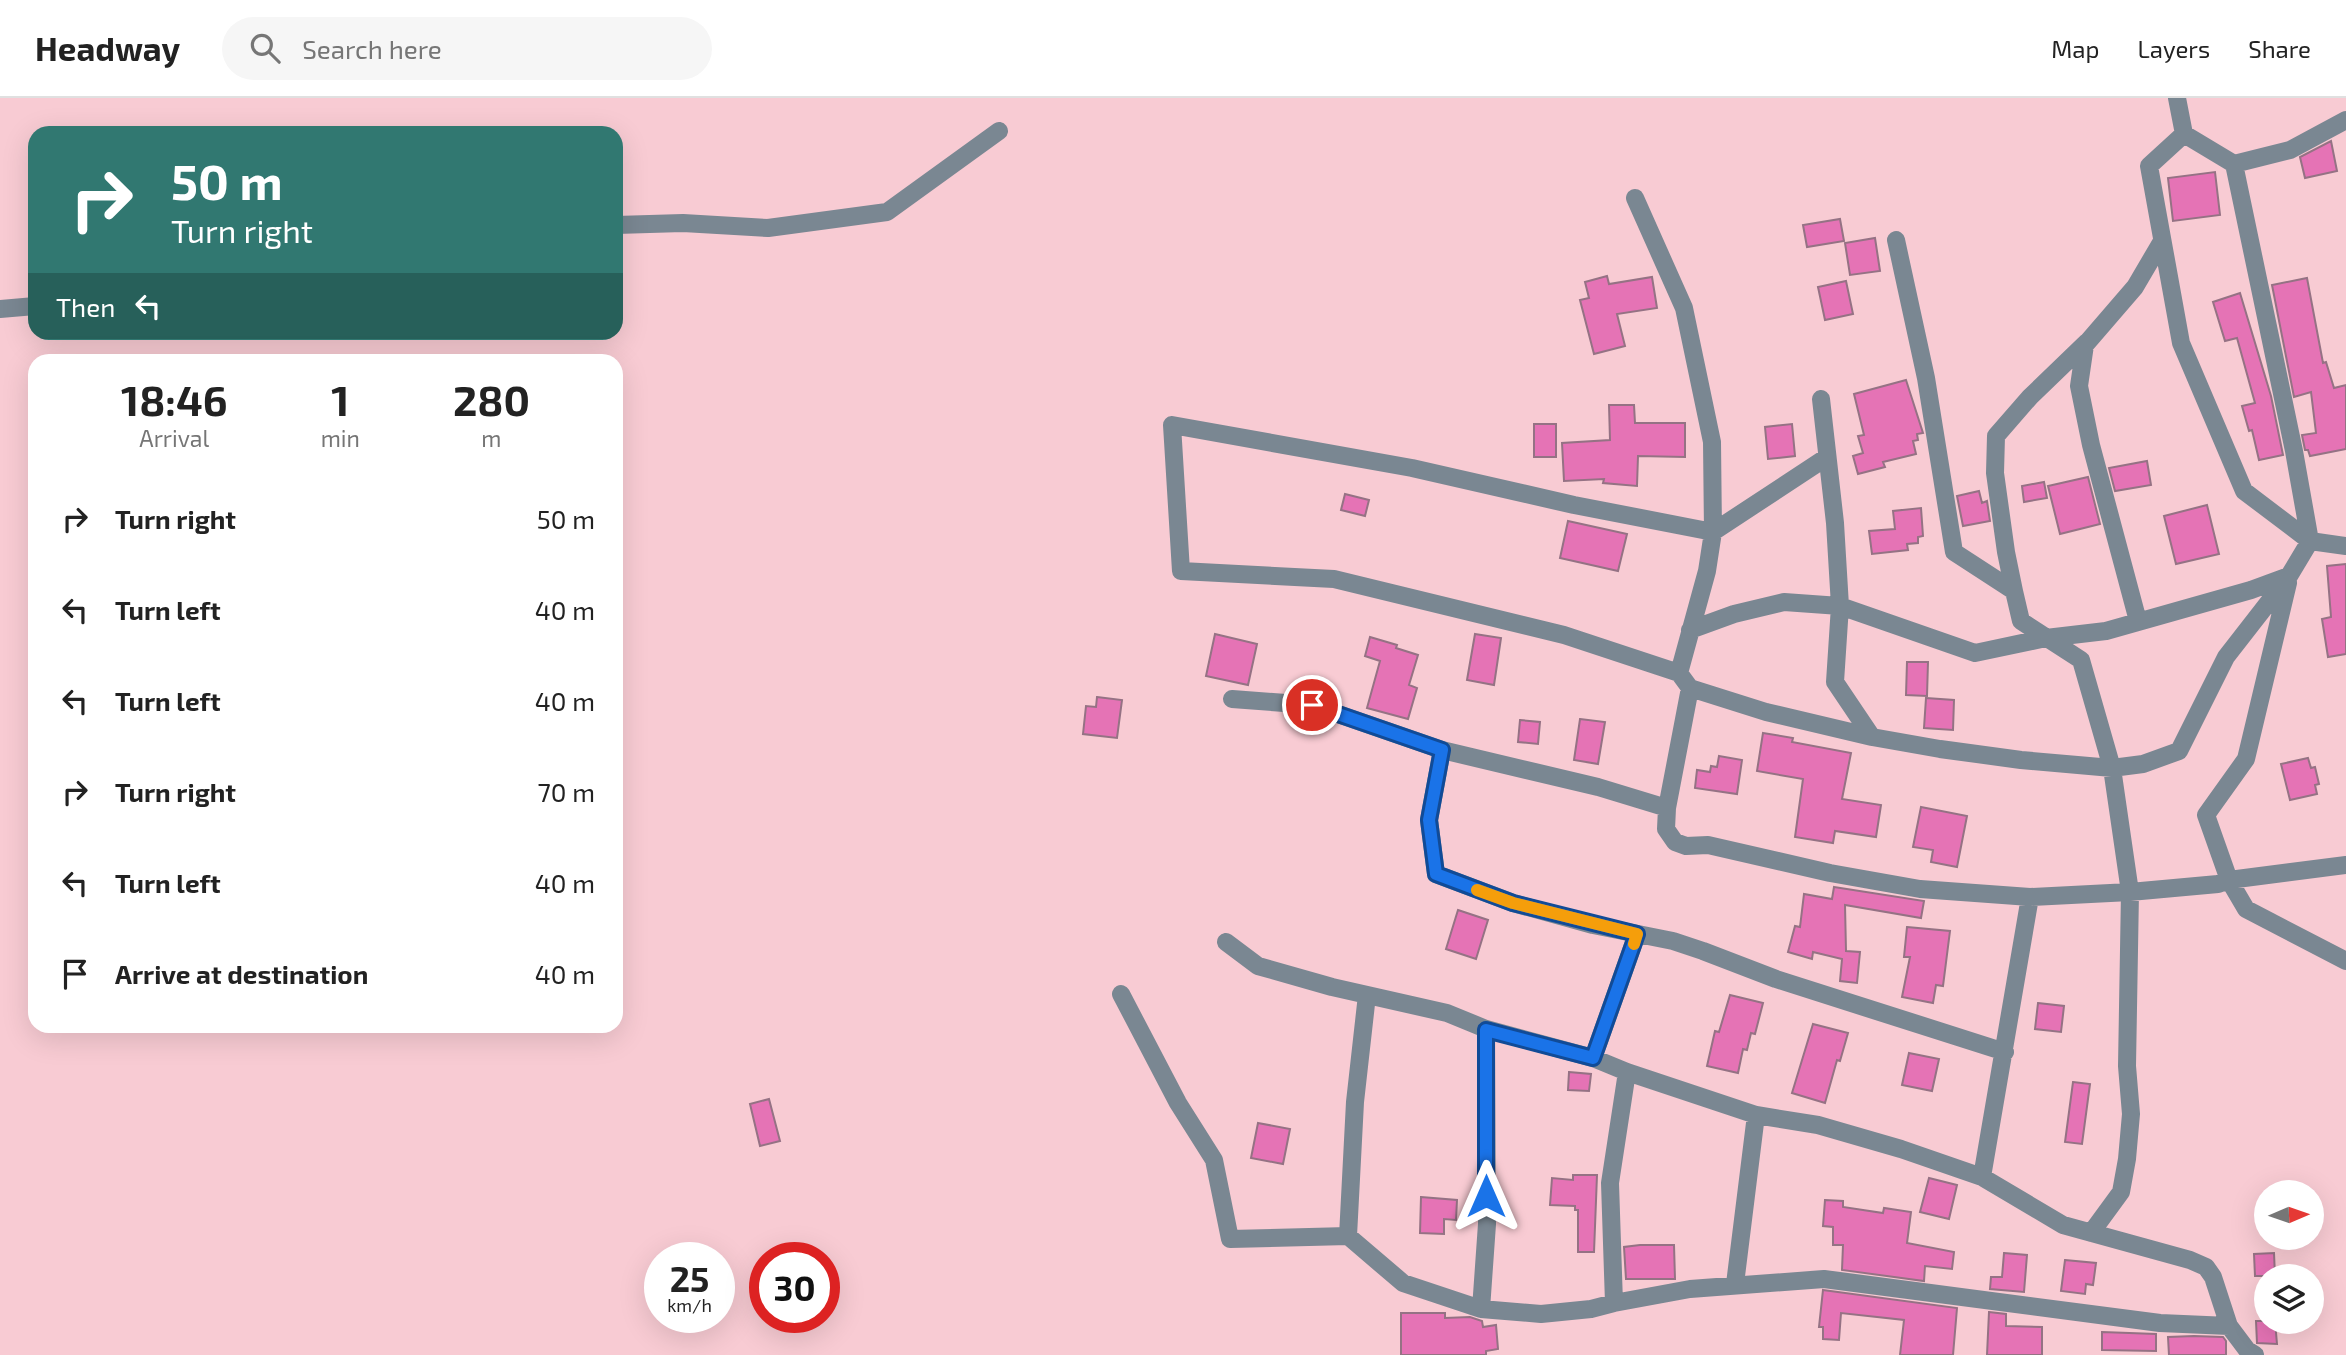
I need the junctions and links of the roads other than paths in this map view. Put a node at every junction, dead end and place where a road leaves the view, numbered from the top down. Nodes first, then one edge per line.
1 (2177, 98) edge
2 (2346, 120) edge
3 (999, 131) dead end
4 (2183, 134) junction
5 (2234, 164) junction
6 (1636, 198) dead end
7 (623, 225) edge
8 (1896, 240) dead end
9 (2162, 241) junction
10 (28, 307) edge
11 (0, 309) edge
12 (2089, 340) junction
13 (1821, 399) dead end
14 (1828, 457) junction
15 (1713, 532) junction
16 (2311, 541) junction
17 (2346, 546) edge
18 (2290, 576) junction
19 (2014, 591) junction
20 (1840, 606) junction
21 (2138, 621) junction
22 (1690, 630) junction
23 (2046, 638) junction
24 (1685, 680) junction
25 (1232, 699) dead end
26 (1872, 737) junction
27 (1442, 750) junction
28 (2112, 768) junction
29 (1667, 808) junction
30 (2346, 865) edge
31 (2229, 880) junction
32 (2130, 892) junction
33 (2030, 897) junction
34 (1637, 934) junction
35 (1226, 942) dead end
36 (2346, 961) edge
37 (1121, 994) dead end
38 (1367, 995) junction
39 (1486, 1030) junction
40 (2005, 1052) junction
41 (1593, 1058) junction
42 (1627, 1072) junction
43 (1756, 1115) junction
44 (1982, 1177) junction
45 (2091, 1233) junction
46 (1348, 1236) junction
47 (1735, 1284) junction
48 (1614, 1303) junction
49 (1481, 1309) junction
50 (2229, 1326) junction
51 (2250, 1353) edge

1 - 4 street
2 - 5 street
3 - 7 street
4 - 5 street
4 - 9 street
5 - 16 street
6 - 15 street
8 - 19 street
9 - 12 street
9 - 16 street
10 - 11 street
12 - 19 street
12 - 21 street
13 - 14 street
14 - 15 street
14 - 20 street
15 - 22 street
15 - 24 street
16 - 17 street
16 - 18 street
18 - 21 street
18 - 28 street
18 - 31 street
19 - 23 street
20 - 22 street
20 - 23 street
20 - 26 street
21 - 23 street
22 - 24 street
23 - 28 street
24 - 26 street
24 - 29 street
25 - 27 street
26 - 28 street
27 - 29 street
27 - 34 street
28 - 32 street
29 - 33 street
30 - 31 street
31 - 32 street
31 - 36 street
32 - 33 street
32 - 45 street
33 - 40 street
34 - 40 street
34 - 41 street
35 - 38 street
37 - 46 street
38 - 39 street
38 - 46 street
39 - 41 street
39 - 49 street
40 - 44 street
41 - 42 street
42 - 43 street
42 - 48 street
43 - 44 street
43 - 47 street
44 - 45 street
45 - 50 street
46 - 49 street
47 - 48 street
47 - 50 street
48 - 49 street
50 - 51 street

